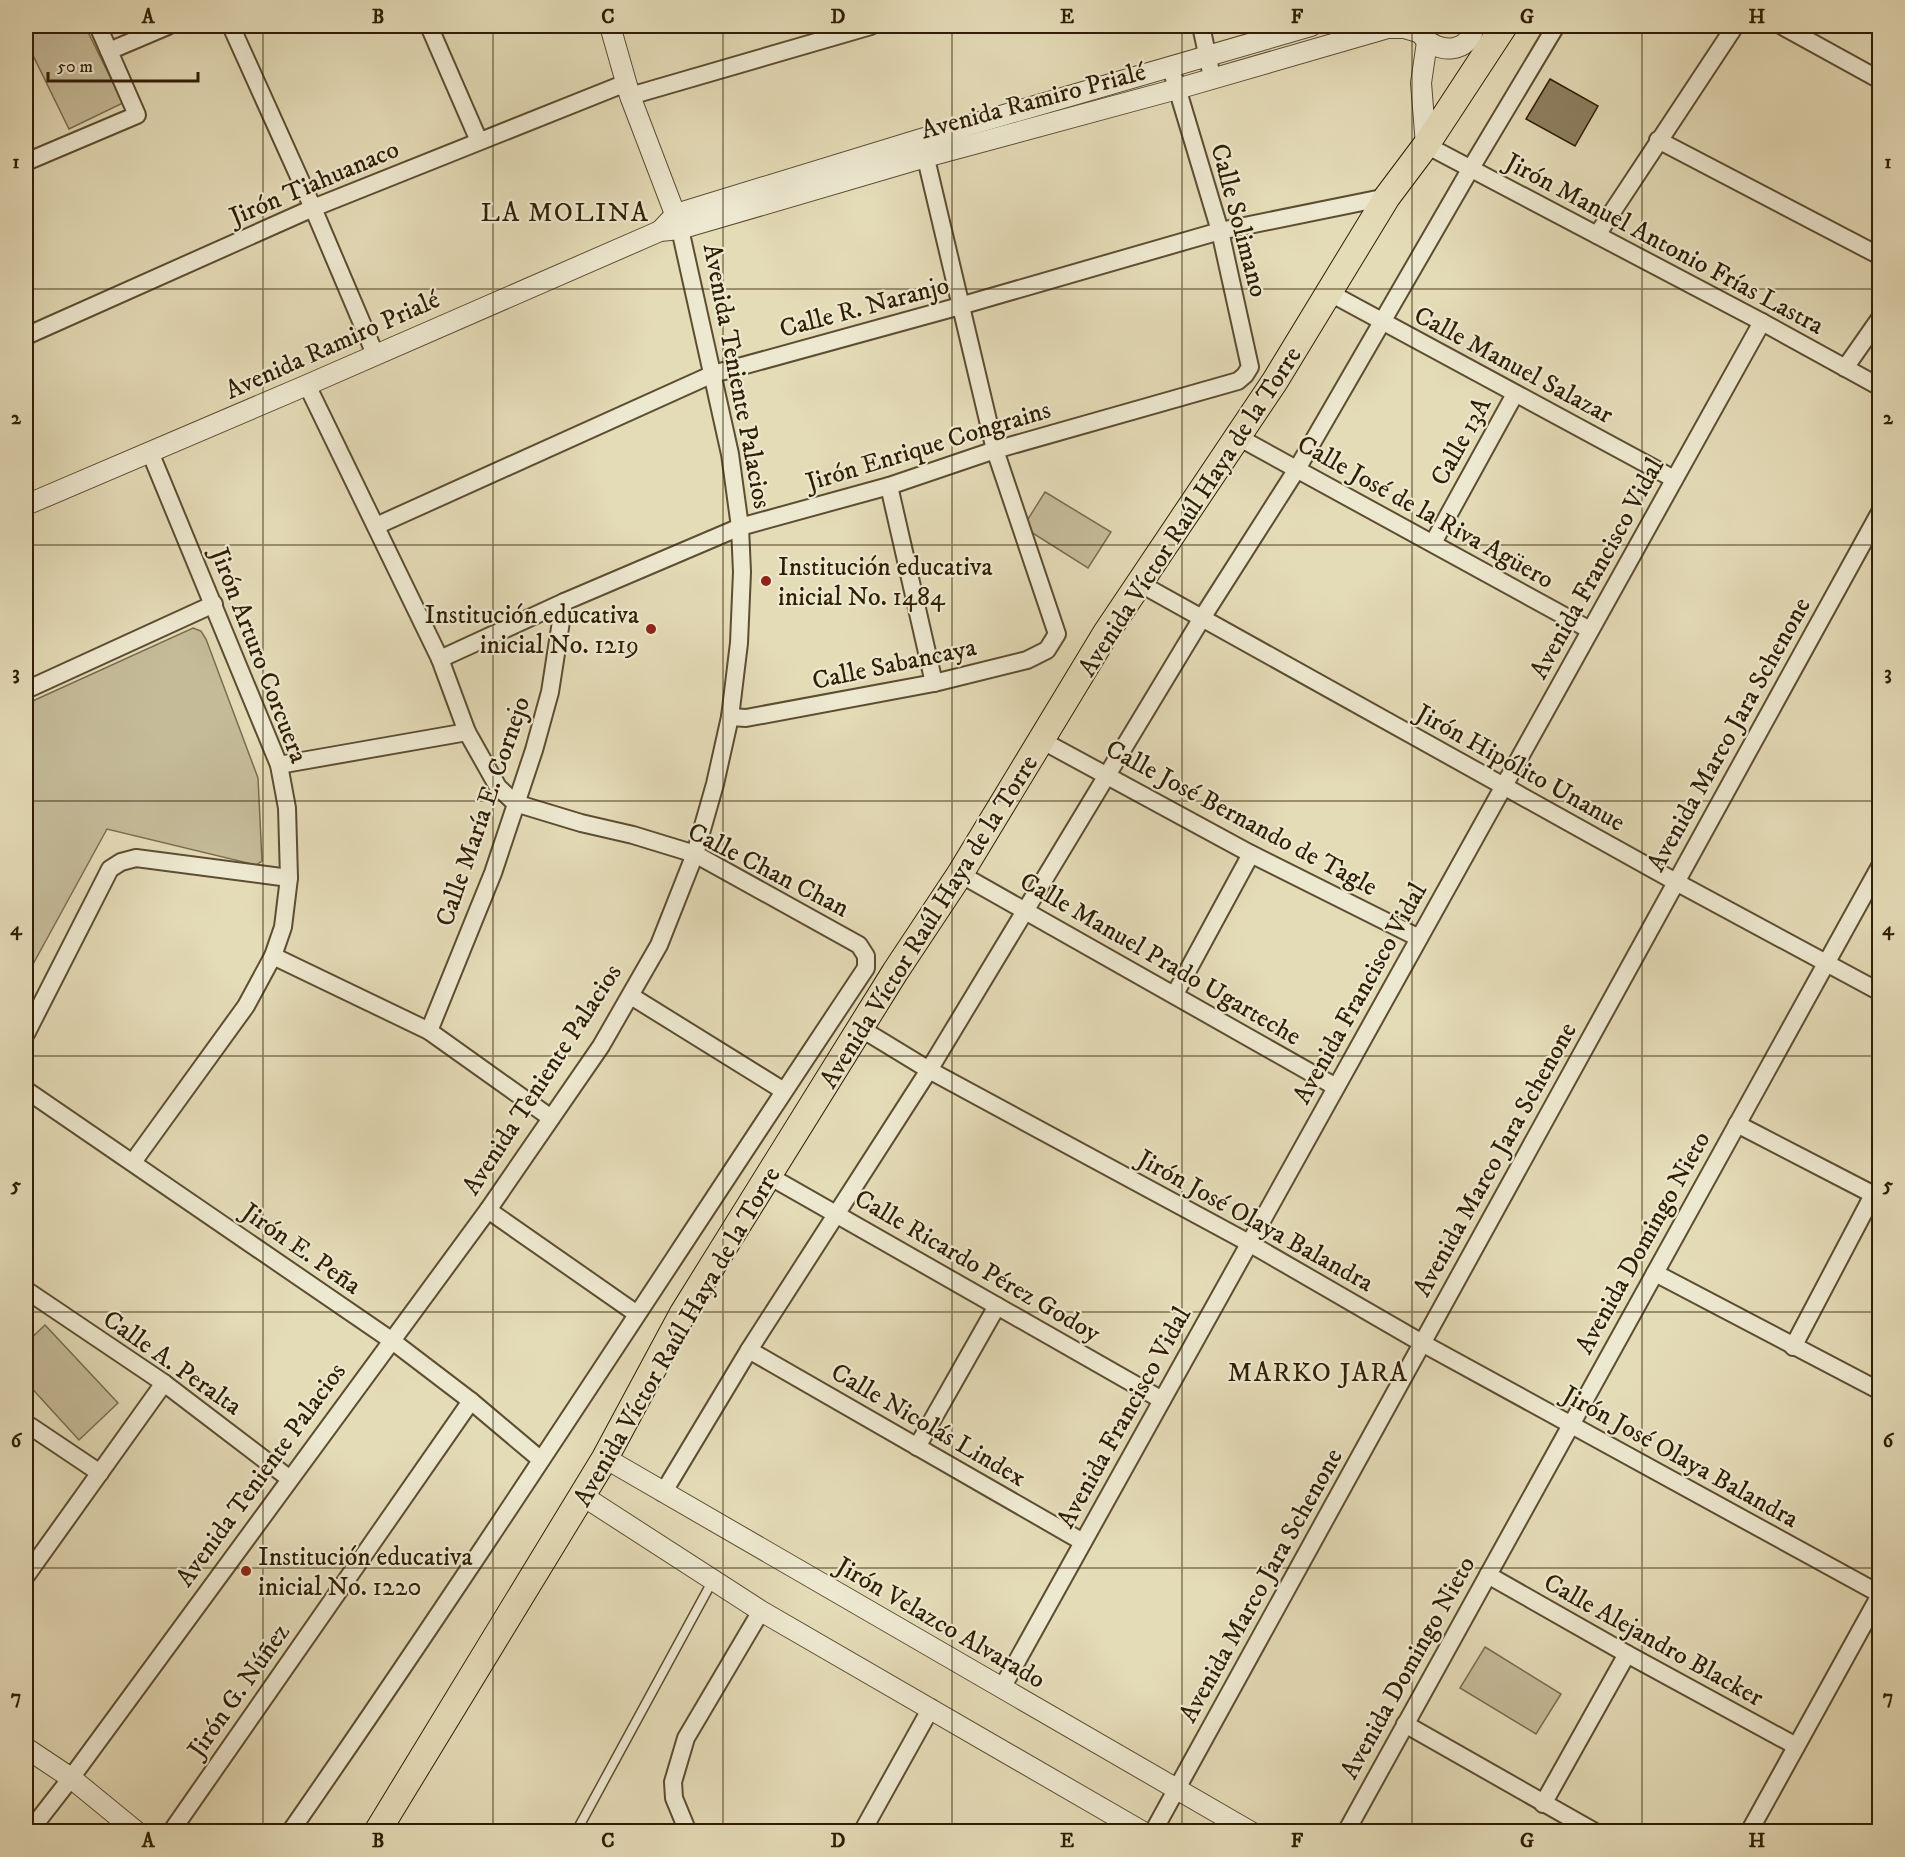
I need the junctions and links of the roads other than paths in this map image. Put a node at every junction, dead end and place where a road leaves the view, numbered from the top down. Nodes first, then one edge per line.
1 (98, 26) edge
2 (168, 26) edge
3 (231, 26) edge
4 (429, 26) edge
5 (610, 26) edge
6 (871, 26) edge
7 (1201, 26) edge
8 (1311, 26) edge
9 (1474, 26) edge
10 (1501, 26) edge
11 (1556, 26) edge
12 (1735, 26) edge
13 (1782, 26) edge
14 (1422, 33) edge
15 (1448, 49) junction
16 (109, 51) junction
17 (1207, 56) junction
18 (1172, 68) junction
19 (1475, 68) junction
20 (1212, 77) junction
21 (1880, 80) edge
22 (628, 89) junction
23 (1177, 89) junction
24 (1658, 140) junction
25 (478, 141) junction
26 (1426, 145) junction
27 (924, 148) junction
28 (26, 162) edge
29 (1471, 168) junction
30 (1387, 198) junction
31 (313, 208) junction
32 (678, 222) junction
33 (1220, 231) junction
34 (1598, 235) junction
35 (1880, 256) edge
36 (1330, 293) junction
37 (960, 306) junction
38 (1880, 318) edge
39 (1382, 322) junction
40 (1762, 322) junction
41 (26, 336) edge
42 (375, 354) junction
43 (1845, 368) junction
44 (713, 374) junction
45 (1238, 381) joint
46 (307, 385) junction
47 (1880, 387) edge
48 (1515, 394) junction
49 (1238, 437) junction
50 (995, 450) junction
51 (150, 452) junction
52 (1297, 469) junction
53 (1674, 479) junction
54 (889, 486) junction
55 (26, 505) edge
56 (1880, 512) edge
57 (376, 526) junction
58 (740, 527) junction
59 (1433, 543) junction
60 (1139, 583) junction
61 (564, 602) junction
62 (214, 604) junction
63 (1202, 618) junction
64 (1590, 630) junction
65 (440, 659) junction
66 (934, 683) junction
67 (26, 690) edge
68 (730, 717) junction
69 (467, 732) junction
70 (1041, 740) junction
71 (279, 765) junction
72 (1107, 775) junction
73 (1503, 787) junction
74 (516, 803) junction
75 (695, 854) junction
76 (1251, 854) junction
77 (1880, 866) edge
78 (960, 874) junction
79 (289, 878) junction
80 (1676, 882) junction
81 (1026, 911) junction
82 (1419, 938) junction
83 (273, 956) junction
84 (1826, 963) junction
85 (1880, 992) edge
86 (1175, 994) junction
87 (631, 996) junction
88 (26, 1004) edge
89 (28, 1028) edge
90 (860, 1028) junction
91 (429, 1031) junction
92 (929, 1070) junction
93 (1336, 1087) junction
94 (26, 1090) edge
95 (784, 1091) junction
96 (551, 1118) junction
97 (1737, 1124) junction
98 (133, 1162) junction
99 (769, 1176) junction
100 (1876, 1196) edge
101 (488, 1210) junction
102 (837, 1214) junction
103 (1249, 1243) junction
104 (1655, 1273) junction
105 (26, 1290) edge
106 (997, 1306) junction
107 (637, 1314) junction
108 (391, 1340) junction
109 (1422, 1343) junction
110 (1793, 1347) junction
111 (749, 1350) junction
112 (164, 1383) junction
113 (1880, 1391) edge
114 (1162, 1400) junction
115 (471, 1401) junction
116 (1571, 1424) junction
117 (26, 1431) edge
118 (917, 1447) junction
119 (605, 1458) junction
120 (541, 1460) junction
121 (100, 1473) junction
122 (290, 1479) junction
123 (663, 1493) junction
124 (583, 1496) junction
125 (1083, 1542) junction
126 (1488, 1575) junction
127 (26, 1576) edge
128 (713, 1580) junction
129 (1880, 1595) edge
130 (760, 1611) junction
131 (1627, 1654) junction
132 (1002, 1688) junction
133 (931, 1708) junction
134 (1405, 1724) junction
135 (1796, 1746) junction
136 (26, 1748) edge
137 (70, 1779) junction
138 (1177, 1788) junction
139 (1543, 1804) junction
140 (29, 1832) edge
141 (137, 1832) edge
142 (171, 1832) edge
143 (290, 1832) edge
144 (377, 1832) edge
145 (576, 1832) edge
146 (688, 1832) edge
147 (862, 1832) edge
148 (1143, 1832) edge
149 (1153, 1832) edge
150 (1251, 1832) edge
151 (1346, 1832) edge
152 (1595, 1832) edge
153 (1749, 1832) edge

1 - 16 street
2 - 16 street
3 - 31 street
4 - 25 street
5 - 22 street, Avenida Teniente Palacios
6 - 22 street, Jirón Tiahuanaco
7 - 17 street
8 - 17 street, Avenida Ramiro Prialé
9 - 15 street
10 - 19 main road, Avenida Víctor Raúl Haya de la Torre
11 - 29 street
12 - 24 street
13 - 21 street
14 - 15 street, Avenida Ramiro Prialé
14 - 20 street, Avenida Ramiro Prialé
14 - 26 street
15 - 19 street
16 - 28 street
17 - 18 street, Avenida Ramiro Prialé
17 - 20 street
18 - 23 street, Calle Solimano
18 - 27 street, Avenida Ramiro Prialé
19 - 26 main road, Avenida Víctor Raúl Haya de la Torre
20 - 23 street, Avenida Ramiro Prialé
22 - 25 street, Jirón Tiahuanaco
22 - 32 street, Avenida Teniente Palacios
23 - 27 street, Avenida Ramiro Prialé
23 - 33 street, Calle Solimano
24 - 34 street
24 - 35 street
25 - 31 street, Jirón Tiahuanaco
26 - 29 street, Jirón Manuel Antonio Frías Lastra
26 - 30 main road, Avenida Víctor Raúl Haya de la Torre
27 - 32 street, Avenida Ramiro Prialé
27 - 37 street
29 - 34 street, Jirón Manuel Antonio Frías Lastra
29 - 39 street
30 - 33 street, Calle R. Naranjo
30 - 36 main road, Avenida Víctor Raúl Haya de la Torre
31 - 41 street, Jirón Tiahuanaco
31 - 42 street
32 - 42 street, Avenida Ramiro Prialé
32 - 44 street, Avenida Teniente Palacios
33 - 37 street, Calle R. Naranjo
33 - 45 street, Calle Solimano
34 - 40 street, Jirón Manuel Antonio Frías Lastra
36 - 39 street, Calle Manuel Salazar
36 - 49 main road, Avenida Víctor Raúl Haya de la Torre
37 - 44 street, Calle R. Naranjo
37 - 50 street
38 - 43 street
39 - 48 street, Calle Manuel Salazar
39 - 52 street
40 - 43 street, Jirón Manuel Antonio Frías Lastra
40 - 53 street, Avenida Francisco Vidal
42 - 46 street, Avenida Ramiro Prialé
43 - 47 street, Jirón Manuel Antonio Frías Lastra
44 - 57 street, Calle R. Naranjo
44 - 58 street, Avenida Teniente Palacios
45 - 50 street, Jirón Enrique Congrains
46 - 51 street, Avenida Ramiro Prialé
46 - 57 street
48 - 53 street, Calle Manuel Salazar
48 - 59 street, Calle 13A
49 - 52 street, Calle José de la Riva Agüero
49 - 60 main road, Avenida Víctor Raúl Haya de la Torre
50 - 54 street, Jirón Enrique Congrains
50 - 66 street, Calle Sabancaya
51 - 55 street, Avenida Ramiro Prialé
51 - 62 street, Jirón Arturo Corcuera
52 - 59 street, Calle José de la Riva Agüero
52 - 63 street
53 - 64 street, Avenida Francisco Vidal
54 - 58 street, Jirón Enrique Congrains
54 - 66 street
56 - 80 street, Avenida Marco Jara Schenone
57 - 65 street
58 - 61 street, Jirón Enrique Congrains
58 - 68 street, Avenida Teniente Palacios
59 - 64 street, Calle José de la Riva Agüero
60 - 63 street, Jirón Hipólito Unanue
60 - 70 main road, Avenida Víctor Raúl Haya de la Torre
61 - 65 street, Jirón Enrique Congrains
61 - 74 street, Calle María E. Cornejo
62 - 67 street
62 - 71 street, Jirón Arturo Corcuera
63 - 72 street
63 - 73 street, Jirón Hipólito Unanue
64 - 73 street, Avenida Francisco Vidal
65 - 69 street
66 - 68 street, Calle Sabancaya
68 - 75 street, Avenida Teniente Palacios
69 - 71 street
69 - 74 street
70 - 72 street, Calle José Bernando de Tagle
70 - 78 main road, Avenida Víctor Raúl Haya de la Torre
71 - 79 street, Jirón Arturo Corcuera
72 - 76 street, Calle José Bernando de Tagle
72 - 81 street
73 - 80 street, Jirón Hipólito Unanue
73 - 82 street, Avenida Francisco Vidal
74 - 75 street, Calle Chan Chan
74 - 91 street, Calle María E. Cornejo
75 - 87 street, Avenida Teniente Palacios
75 - 95 street, Calle Chan Chan
76 - 82 street, Calle José Bernando de Tagle
76 - 86 street
77 - 84 street, Avenida Domingo Nieto
78 - 81 street, Calle Manuel Prado Ugarteche
78 - 90 main road, Avenida Víctor Raúl Haya de la Torre
79 - 83 street, Jirón Arturo Corcuera
79 - 89 street
80 - 84 street, Jirón Hipólito Unanue
80 - 109 street, Avenida Marco Jara Schenone
81 - 86 street, Calle Manuel Prado Ugarteche
81 - 92 street
82 - 93 street, Avenida Francisco Vidal
83 - 91 street
83 - 98 street, Jirón Arturo Corcuera
84 - 85 street, Jirón Hipólito Unanue
84 - 97 street, Avenida Domingo Nieto
86 - 93 street, Calle Manuel Prado Ugarteche
87 - 95 street
87 - 96 street, Avenida Teniente Palacios
88 - 89 street
90 - 92 street, Jirón José Olaya Balandra
90 - 99 main road, Avenida Víctor Raúl Haya de la Torre
91 - 96 street
92 - 102 street
92 - 103 street, Jirón José Olaya Balandra
93 - 103 street, Avenida Francisco Vidal
94 - 98 street, Jirón E. Peña
95 - 107 street
96 - 101 street, Avenida Teniente Palacios
97 - 100 street
97 - 104 street, Avenida Domingo Nieto
98 - 108 street, Jirón E. Peña
99 - 102 street, Calle Ricardo Pérez Godoy
99 - 119 main road, Avenida Víctor Raúl Haya de la Torre
100 - 110 street
101 - 107 street
101 - 108 street, Avenida Teniente Palacios
102 - 106 street, Calle Ricardo Pérez Godoy
102 - 111 street
103 - 109 street, Jirón José Olaya Balandra
103 - 114 street, Avenida Francisco Vidal
104 - 110 street
104 - 116 street, Avenida Domingo Nieto
105 - 112 street, Calle A. Peralta
106 - 114 street, Calle Ricardo Pérez Godoy
106 - 118 street
107 - 120 street
108 - 115 street, Jirón E. Peña
108 - 122 street, Avenida Teniente Palacios
109 - 116 street, Jirón José Olaya Balandra
109 - 138 street, Avenida Marco Jara Schenone
110 - 113 street
111 - 118 street, Calle Nicolás Lindex
111 - 123 street
112 - 121 street
112 - 122 street, Calle A. Peralta
114 - 125 street, Avenida Francisco Vidal
115 - 120 street, Jirón E. Peña
115 - 142 street, Jirón G. Núñez
116 - 126 street, Avenida Domingo Nieto
116 - 129 street, Jirón José Olaya Balandra
117 - 121 street
118 - 125 street, Calle Nicolás Lindex
119 - 123 street, Jirón Velazco Alvarado
119 - 124 main road, Avenida Víctor Raúl Haya de la Torre
120 - 143 street
121 - 127 street
122 - 137 street, Avenida Teniente Palacios
123 - 132 street, Jirón Velazco Alvarado
124 - 128 street
124 - 144 main road, Avenida Víctor Raúl Haya de la Torre
125 - 132 street, Avenida Francisco Vidal
126 - 131 street, Calle Alejandro Blacker
126 - 134 street, Avenida Domingo Nieto
128 - 130 street
128 - 145 lane
129 - 135 street
130 - 133 street
130 - 146 street
131 - 135 street, Calle Alejandro Blacker
131 - 139 street
132 - 138 street, Jirón Velazco Alvarado
133 - 147 street
133 - 148 street
134 - 139 street
134 - 151 street, Avenida Domingo Nieto
135 - 153 street
136 - 137 street
137 - 140 street, Avenida Teniente Palacios
137 - 141 street
138 - 149 street, Avenida Marco Jara Schenone
138 - 150 street, Jirón Velazco Alvarado
139 - 152 street

